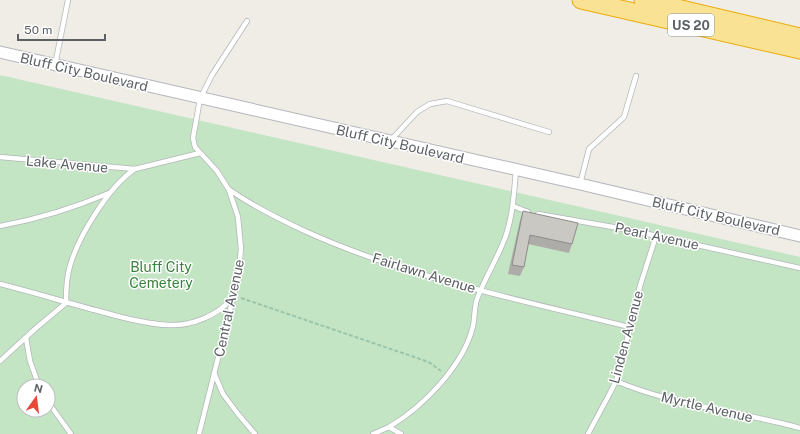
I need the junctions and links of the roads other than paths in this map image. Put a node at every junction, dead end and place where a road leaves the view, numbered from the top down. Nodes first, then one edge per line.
1 (68, 0) edge
2 (582, 0) edge
3 (643, 0) edge
4 (247, 21) dead end
5 (800, 37) edge
6 (800, 50) edge
7 (0, 52) edge
8 (55, 65) junction
9 (636, 76) dead end
10 (200, 99) junction
11 (549, 132) dead end
12 (390, 141) junction
13 (200, 153) junction
14 (0, 157) edge
15 (135, 170) junction
16 (516, 170) junction
17 (580, 184) junction
18 (229, 190) junction
19 (110, 193) junction
20 (513, 206) junction
21 (0, 226) edge
22 (656, 236) junction
23 (800, 236) edge
24 (800, 268) edge
25 (0, 284) edge
26 (481, 290) junction
27 (234, 295) junction
28 (66, 303) junction
29 (629, 327) junction
30 (26, 338) junction
31 (0, 361) edge
32 (214, 373) junction
33 (36, 378) edge
34 (616, 381) junction
35 (56, 413) edge
36 (389, 427) junction
37 (800, 428) edge
38 (71, 434) edge
39 (199, 434) edge
40 (255, 434) edge
41 (373, 434) edge
42 (401, 434) edge
43 (588, 434) edge

1 - 8 lane
2 - 6 highway, US 20
3 - 5 highway, US 20
4 - 10 lane, Central Avenue
7 - 8 street, Bluff City Boulevard
8 - 10 street, Bluff City Boulevard
9 - 17 lane
10 - 12 street, Bluff City Boulevard
10 - 13 lane, Central Avenue
11 - 12 lane
12 - 16 street, Bluff City Boulevard
13 - 15 lane
13 - 18 lane, Central Avenue
14 - 15 lane, Lake Avenue
15 - 19 lane
16 - 17 street, Bluff City Boulevard
16 - 20 lane
17 - 23 street, Bluff City Boulevard
18 - 26 lane, Fairlawn Avenue
18 - 27 lane, Central Avenue
19 - 21 lane
19 - 28 lane
20 - 22 lane, Pearl Avenue
20 - 26 lane
22 - 24 lane, Pearl Avenue
22 - 29 lane, Linden Avenue
25 - 28 lane
26 - 29 lane, Fairlawn Avenue
26 - 36 lane
27 - 28 lane
27 - 32 lane, Central Avenue
28 - 30 lane
29 - 34 lane, Linden Avenue
30 - 31 lane
30 - 33 lane
32 - 39 lane, Central Avenue
32 - 40 lane
34 - 37 lane, Myrtle Avenue
34 - 43 lane, Linden Avenue
35 - 38 lane
36 - 41 lane
36 - 42 lane

